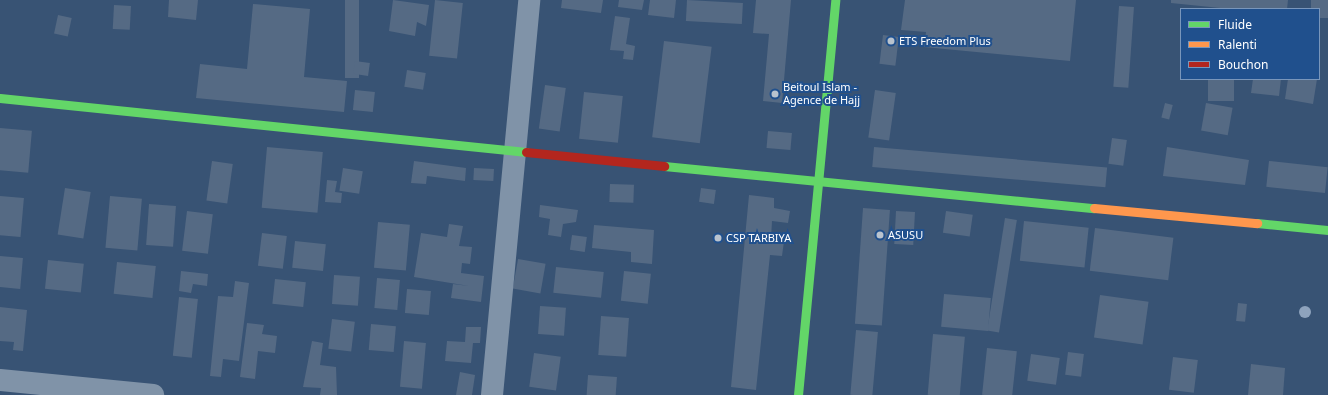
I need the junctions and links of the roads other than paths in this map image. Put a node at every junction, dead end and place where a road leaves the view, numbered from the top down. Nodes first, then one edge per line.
1 (529, 0) edge
2 (835, 0) edge
3 (0, 98) edge
4 (515, 149) junction
5 (817, 182) junction
6 (1328, 230) edge
7 (0, 380) edge
8 (153, 395) edge
9 (492, 395) edge
10 (798, 395) edge

1 - 4 street
2 - 5 street
3 - 4 street
4 - 5 street
4 - 9 street
5 - 6 street
5 - 10 street
7 - 8 street

